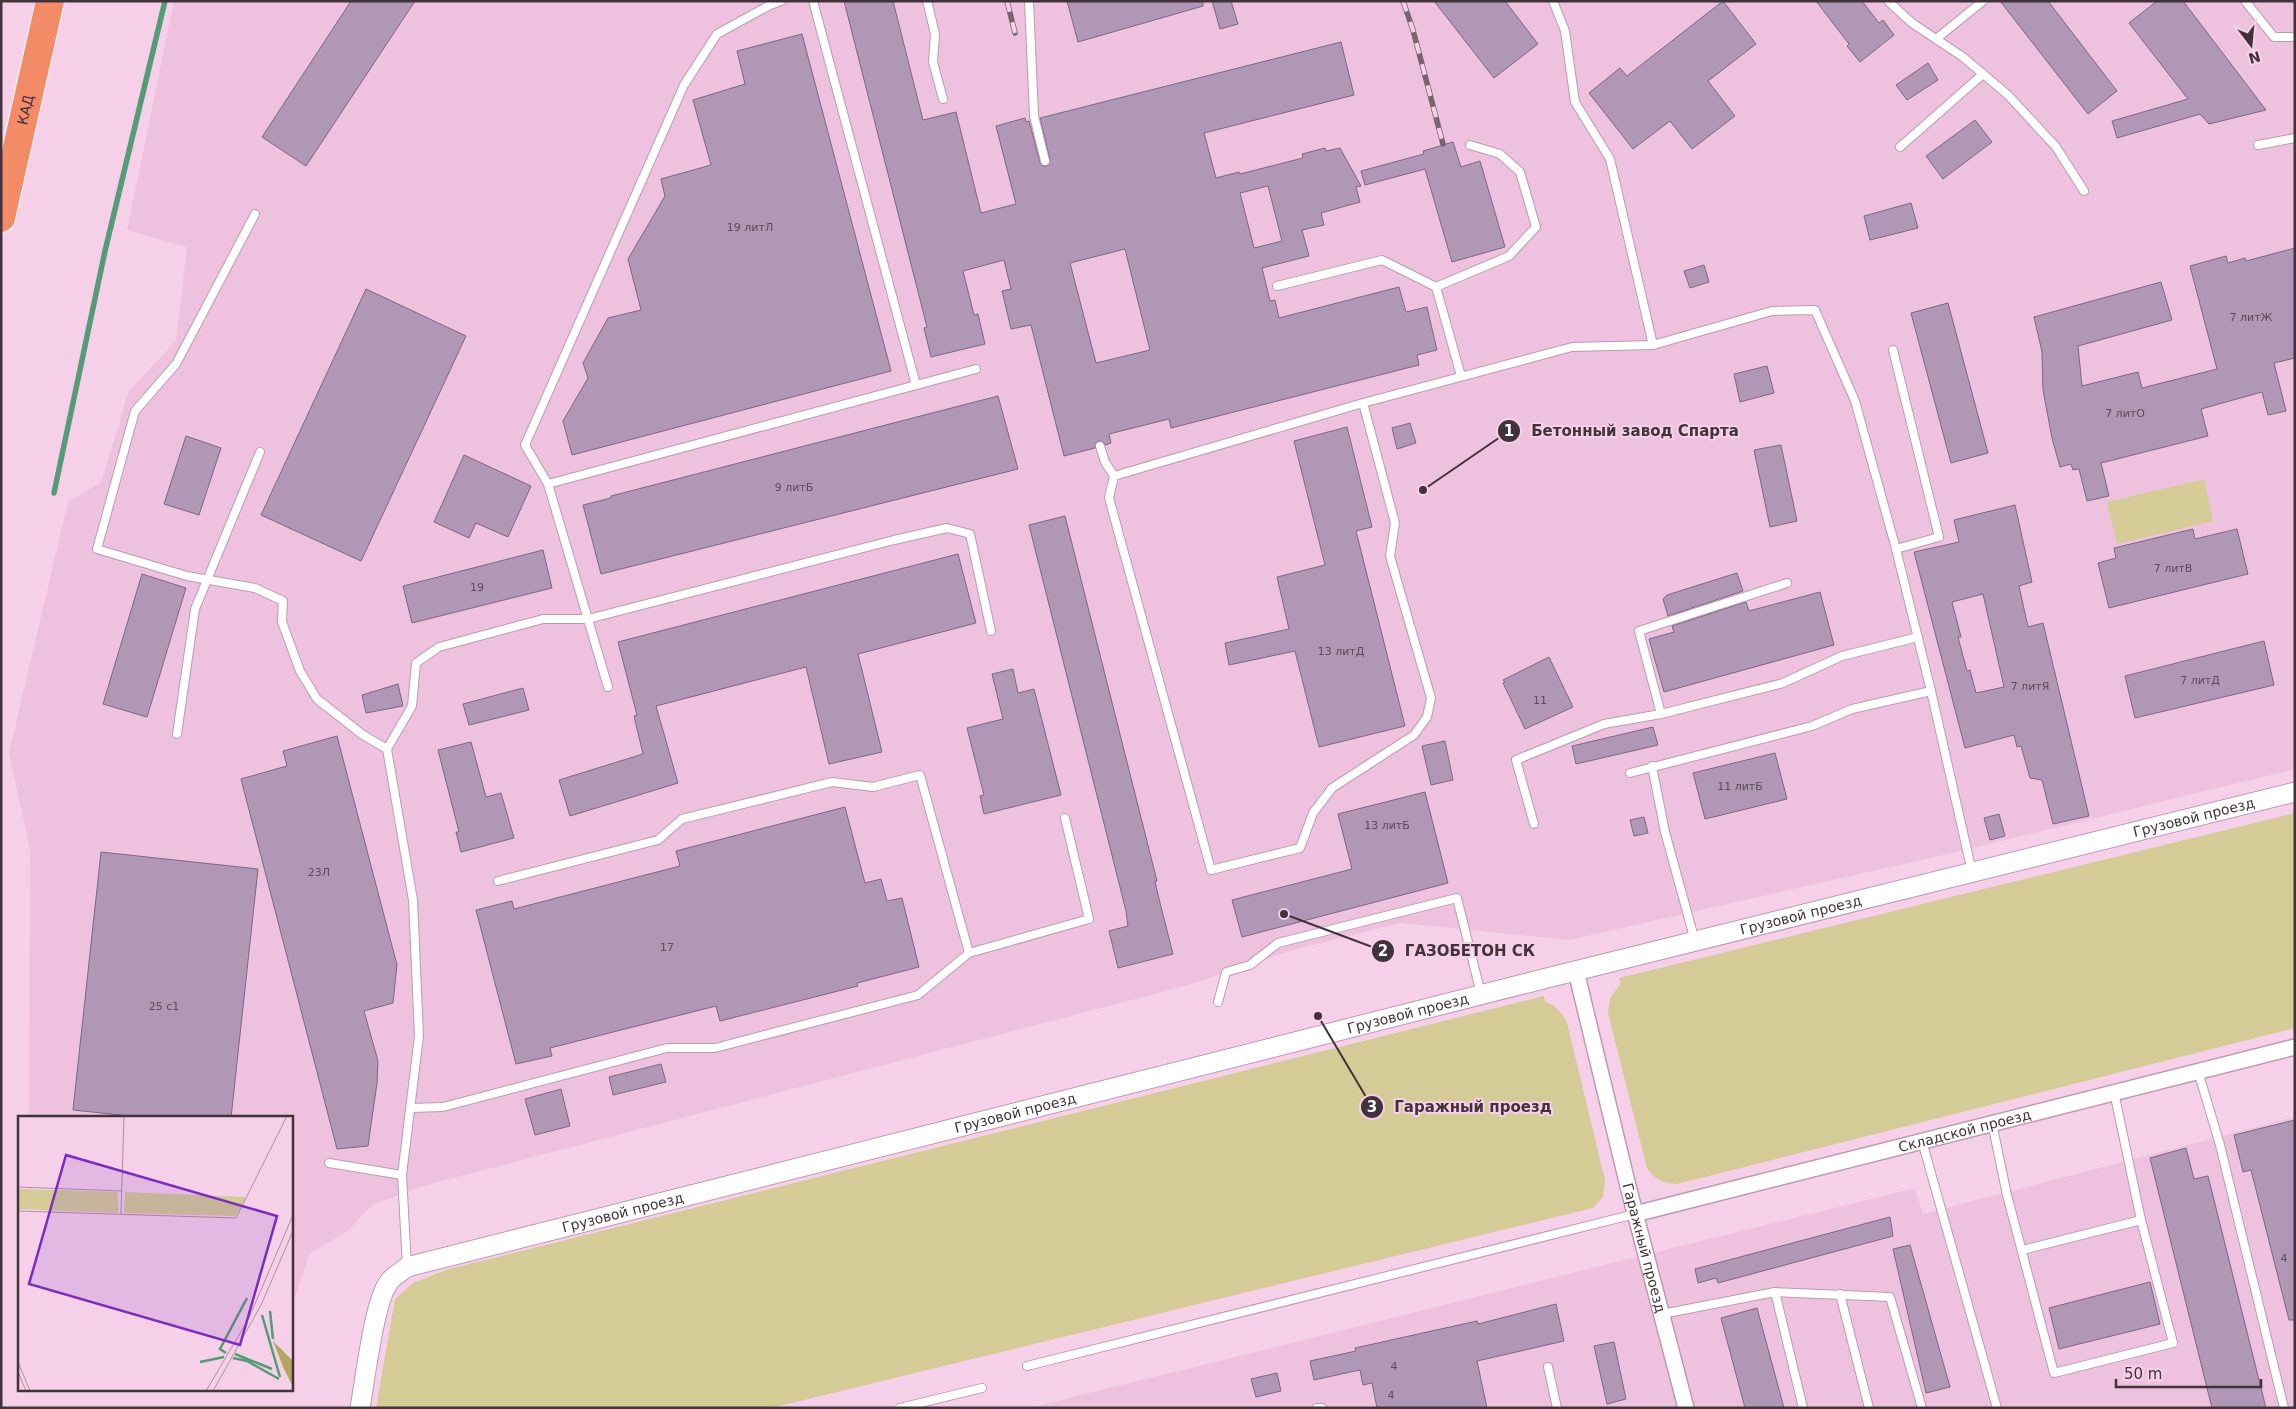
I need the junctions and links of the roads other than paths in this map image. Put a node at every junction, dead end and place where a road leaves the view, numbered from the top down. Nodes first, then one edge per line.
1 (50, 1) edge
2 (781, 1) edge
3 (813, 1) edge
4 (928, 1) edge
5 (1029, 1) edge
6 (1553, 1) edge
7 (1888, 1) edge
8 (1983, 1) edge
9 (2245, 1) edge
10 (2295, 36) edge
11 (1936, 39) junction
12 (1983, 74) junction
13 (943, 99) dead end
14 (2295, 138) edge
15 (1470, 144) dead end
16 (2258, 145) dead end
17 (1900, 147) dead end
18 (1045, 161) dead end
19 (2084, 191) dead end
20 (255, 214) dead end
21 (1, 218) edge
22 (1277, 286) dead end
23 (1436, 287) junction
24 (1653, 345) junction
25 (1893, 350) dead end
26 (976, 369) dead end
27 (1461, 376) junction
28 (916, 385) junction
29 (1363, 403) junction
30 (1100, 446) dead end
31 (260, 452) dead end
32 (1114, 476) junction
33 (548, 484) junction
34 (1896, 549) junction
35 (207, 580) junction
36 (1787, 583) dead end
37 (588, 619) junction
38 (991, 631) dead end
39 (1918, 637) junction
40 (608, 687) dead end
41 (1932, 691) junction
42 (1661, 714) junction
43 (177, 734) dead end
44 (387, 749) junction
45 (1652, 766) junction
46 (1630, 773) dead end
47 (2295, 792) edge
48 (1065, 818) dead end
49 (1534, 824) dead end
50 (1972, 874) junction
51 (498, 881) dead end
52 (1694, 941) junction
53 (969, 953) junction
54 (1576, 971) junction
55 (1481, 996) junction
56 (1218, 1002) dead end
57 (2295, 1047) edge
58 (2198, 1071) junction
59 (2114, 1092) junction
60 (411, 1108) junction
61 (1992, 1123) junction
62 (1922, 1141) junction
63 (329, 1163) dead end
64 (402, 1175) junction
65 (1635, 1214) junction
66 (2141, 1220) junction
67 (2022, 1250) junction
68 (407, 1267) junction
69 (1775, 1292) junction
70 (1840, 1294) junction
71 (1662, 1314) junction
72 (1028, 1366) dead end
73 (1548, 1367) dead end
74 (982, 1388) dead end
75 (360, 1408) edge
76 (900, 1408) edge
77 (1317, 1408) edge
78 (1322, 1408) edge
79 (1557, 1408) edge
80 (1686, 1408) edge
81 (1803, 1408) edge
82 (1869, 1408) edge
83 (1922, 1408) edge
84 (1997, 1408) edge
85 (2284, 1408) edge

1 - 21 highway, КАД
2 - 33 lane
3 - 28 lane
4 - 13 lane
5 - 18 lane
6 - 24 lane
7 - 11 lane
8 - 11 lane
9 - 10 lane
11 - 12 lane
12 - 17 lane
12 - 19 lane
14 - 16 lane
15 - 23 lane
20 - 35 lane
22 - 23 lane
23 - 27 lane
24 - 27 lane
24 - 34 lane
25 - 34 lane
26 - 28 lane
27 - 29 lane
28 - 33 lane
29 - 32 lane
29 - 32 lane
30 - 32 lane
31 - 35 lane
33 - 37 lane
34 - 39 lane
35 - 43 lane
35 - 44 lane
36 - 42 lane
37 - 38 lane
37 - 40 lane
37 - 44 lane
39 - 41 lane
39 - 42 lane
41 - 45 lane
41 - 50 lane
42 - 49 lane
44 - 60 lane
45 - 46 lane
45 - 52 lane
47 - 50 street, Грузовой проезд
48 - 53 lane
50 - 52 street, Грузовой проезд
51 - 53 lane
52 - 54 street, Грузовой проезд
53 - 60 lane
54 - 55 street, Грузовой проезд
54 - 65 street, Гаражный проезд
55 - 56 lane
55 - 68 street, Грузовой проезд
57 - 58 street, Складской проезд
58 - 59 street, Складской проезд
58 - 85 lane
59 - 61 street, Складской проезд
59 - 66 lane
60 - 64 lane
61 - 62 street, Складской проезд
61 - 67 lane
62 - 65 street, Складской проезд
62 - 84 lane
63 - 64 lane
64 - 68 lane
65 - 71 street, Гаражный проезд
65 - 72 lane
66 - 67 lane
66 - 67 lane
68 - 75 street
69 - 70 lane
69 - 71 lane
69 - 81 lane
70 - 82 lane
70 - 83 lane
71 - 80 street, Гаражный проезд
73 - 79 lane
74 - 76 lane
77 - 78 lane

